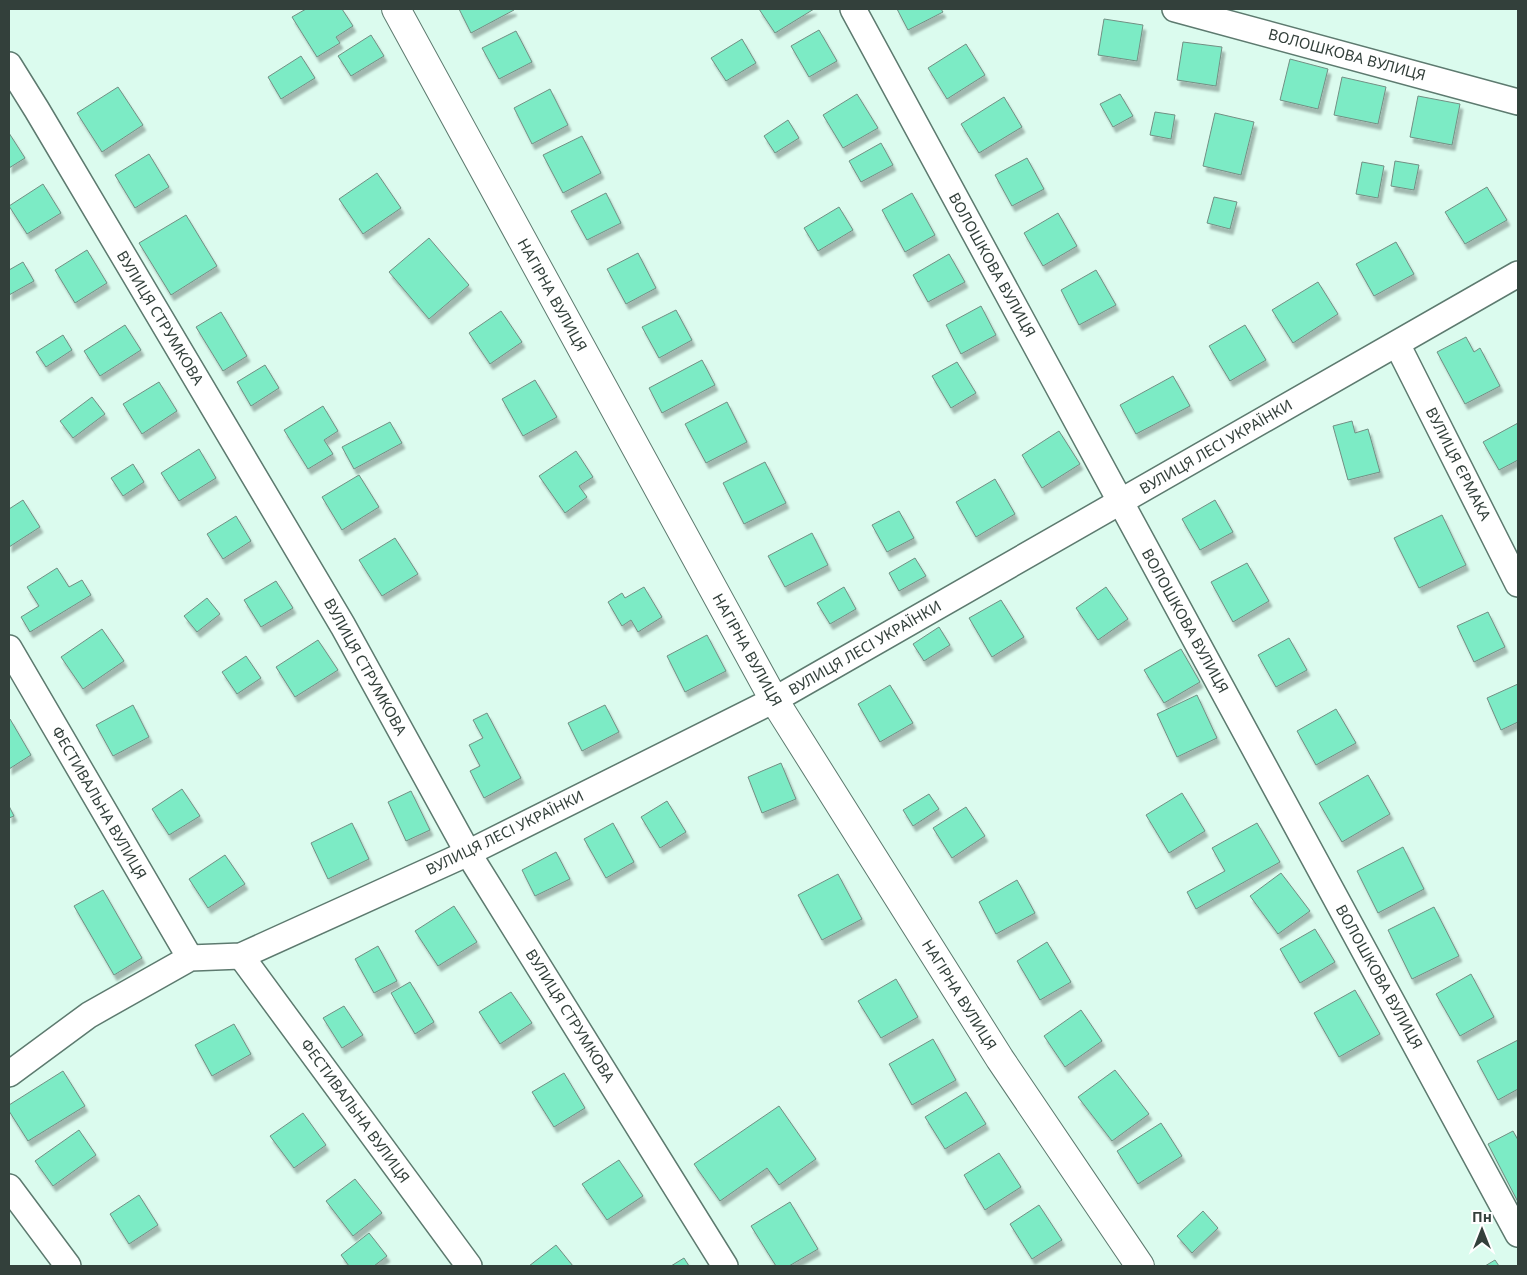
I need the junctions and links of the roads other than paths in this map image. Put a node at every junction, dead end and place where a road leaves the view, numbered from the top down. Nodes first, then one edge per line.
1 (396, 9) edge
2 (852, 9) edge
3 (1175, 9) edge
4 (9, 65) edge
5 (1518, 102) edge
6 (1518, 274) edge
7 (1397, 344) junction
8 (1120, 502) junction
9 (1518, 584) edge
10 (9, 648) edge
11 (774, 700) junction
12 (468, 852) junction
13 (241, 956) junction
14 (190, 958) junction
15 (9, 1074) edge
16 (9, 1187) edge
17 (1518, 1234) edge
18 (68, 1266) edge
19 (469, 1266) edge
20 (725, 1266) edge
21 (1140, 1266) edge

1 - 11 street, НАГІРНА ВУЛИЦЯ
2 - 8 street, ВОЛОШКОВА ВУЛИЦЯ
3 - 5 street, ВОЛОШКОВА ВУЛИЦЯ
4 - 12 street, ВУЛИЦЯ СТРУМКОВА
6 - 7 street, ВУЛИЦЯ ЛЕСІ УКРАЇНКИ
7 - 8 street, ВУЛИЦЯ ЛЕСІ УКРАЇНКИ
7 - 9 street, ВУЛИЦЯ ЄРМАКА
8 - 11 street, ВУЛИЦЯ ЛЕСІ УКРАЇНКИ
8 - 17 street, ВОЛОШКОВА ВУЛИЦЯ
10 - 14 street, ФЕСТИВАЛЬНА ВУЛИЦЯ
11 - 12 street, ВУЛИЦЯ ЛЕСІ УКРАЇНКИ
11 - 21 street, НАГІРНА ВУЛИЦЯ
12 - 13 street, ВУЛИЦЯ ЛЕСІ УКРАЇНКИ
12 - 20 street, ВУЛИЦЯ СТРУМКОВА
13 - 14 street, ВУЛИЦЯ ЛЕСІ УКРАЇНКИ
13 - 19 street, ФЕСТИВАЛЬНА ВУЛИЦЯ
14 - 15 street, ВУЛИЦЯ ЛЕСІ УКРАЇНКИ
16 - 18 street

